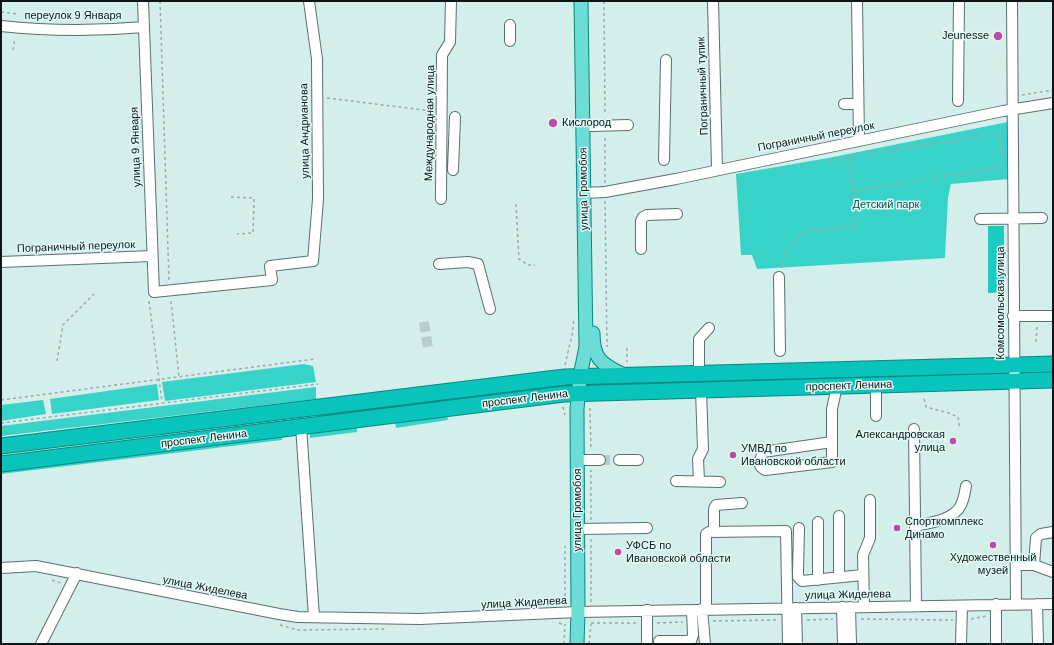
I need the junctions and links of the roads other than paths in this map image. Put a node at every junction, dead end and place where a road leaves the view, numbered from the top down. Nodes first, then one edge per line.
1 (144, 1) edge
2 (309, 1) edge
3 (451, 1) edge
4 (581, 1) edge
5 (589, 1) edge
6 (713, 1) edge
7 (857, 1) edge
8 (959, 1) edge
9 (1012, 1) edge
10 (510, 25) dead end
11 (1, 26) edge
12 (144, 27) junction
13 (510, 41) dead end
14 (666, 60) dead end
15 (958, 101) dead end
16 (1053, 103) edge
17 (844, 104) dead end
18 (858, 104) junction
19 (1013, 110) junction
20 (455, 117) dead end
21 (628, 125) dead end
22 (591, 126) junction
23 (859, 141) junction
24 (442, 142) junction
25 (454, 143) junction
26 (664, 160) dead end
27 (717, 169) junction
28 (442, 170) junction
29 (594, 193) junction
30 (441, 199) dead end
31 (678, 214) dead end
32 (1042, 218) dead end
33 (980, 219) dead end
34 (1013, 219) junction
35 (641, 249) dead end
36 (152, 256) junction
37 (1, 262) edge
38 (438, 264) dead end
39 (781, 276) road end
40 (170, 290) joint
41 (490, 309) dead end
42 (1013, 316) junction
43 (1053, 316) edge
44 (709, 328) dead end
45 (593, 347) junction
46 (780, 351) dead end
47 (1053, 364) edge
48 (1014, 365) junction
49 (625, 370) junction
50 (699, 374) junction
51 (580, 376) junction
52 (1053, 380) edge
53 (1014, 381) junction
54 (876, 385) junction
55 (837, 386) junction
56 (701, 390) junction
57 (579, 393) junction
58 (876, 416) dead end
59 (301, 426) junction
60 (914, 429) dead end
61 (832, 442) junction
62 (1, 446) edge
63 (577, 460) junction
64 (600, 460) tunnel mouth
65 (619, 460) tunnel mouth
66 (638, 460) dead end
67 (1, 464) edge
68 (676, 481) dead end
69 (698, 481) junction
70 (720, 482) dead end
71 (966, 486) dead end
72 (870, 500) dead end
73 (742, 503) dead end
74 (839, 516) dead end
75 (818, 522) dead end
76 (915, 526) junction
77 (647, 528) dead end
78 (799, 528) dead end
79 (578, 529) junction
80 (714, 532) junction
81 (1053, 532) edge
82 (1016, 565) junction
83 (1034, 565) junction
84 (1, 568) edge
85 (1053, 572) edge
86 (77, 573) junction
87 (863, 575) junction
88 (839, 576) junction
89 (818, 580) junction
90 (1016, 604) junction
91 (1037, 604) junction
92 (1053, 604) edge
93 (916, 606) junction
94 (962, 606) junction
95 (846, 607) junction
96 (864, 607) junction
97 (792, 608) junction
98 (646, 610) junction
99 (700, 610) junction
100 (996, 610) junction
101 (578, 612) junction
102 (314, 617) junction
103 (847, 619) junction
104 (792, 620) junction
105 (698, 622) junction
106 (659, 641) dead end
107 (41, 644) edge
108 (576, 644) edge
109 (647, 644) edge
110 (705, 644) edge
111 (788, 644) edge
112 (797, 644) edge
113 (843, 644) edge
114 (851, 644) edge
115 (961, 644) edge
116 (996, 644) edge
117 (1038, 644) edge

1 - 12 street, улица 9 Января
2 - 40 street, улица Андрианова
3 - 24 street, Международная улица
4 - 29 main road, улица Громобоя
5 - 22 main road, улица Громобоя
6 - 27 street, Пограничный тупик
7 - 18 street
8 - 15 street
9 - 19 street, Комсомольская улица
10 - 13 street
11 - 12 street, переулок 9 Января
12 - 36 street, улица 9 Января
14 - 26 street
16 - 19 street, Пограничный переулок
17 - 18 street
18 - 23 street
19 - 23 street, Пограничный переулок
19 - 34 street, Комсомольская улица
20 - 25 street
21 - 22 street
22 - 29 main road, улица Громобоя
23 - 27 street, Пограничный переулок
24 - 25 street
24 - 28 street, Международная улица
25 - 28 street
27 - 29 street, Пограничный переулок
28 - 30 street, Международная улица
29 - 45 main road, улица Громобоя
29 - 51 main road, улица Громобоя
31 - 35 street
32 - 34 street
33 - 34 street
34 - 42 street, Комсомольская улица
36 - 37 street, Пограничный переулок
36 - 40 street, улица 9 Января
38 - 41 street
39 - 46 street
42 - 43 street
42 - 48 street, Комсомольская улица
44 - 50 street
45 - 49 main road
45 - 51 main road, улица Громобоя
47 - 48 highway, проспект Ленина
48 - 50 highway, проспект Ленина
48 - 53 street, Комсомольская улица
49 - 50 highway, проспект Ленина
49 - 51 highway, проспект Ленина
51 - 57 main road, улица Громобоя
51 - 62 highway, проспект Ленина
52 - 53 highway, проспект Ленина
53 - 54 highway, проспект Ленина
53 - 82 street, Комсомольская улица
54 - 55 highway, проспект Ленина
54 - 58 street
55 - 56 highway, проспект Ленина
55 - 61 street
56 - 57 highway, проспект Ленина
56 - 69 street
57 - 59 highway, проспект Ленина
57 - 63 main road, улица Громобоя
59 - 67 highway, проспект Ленина
59 - 102 street
60 - 76 street
61 - 61 street
63 - 64 street
63 - 79 main road, улица Громобоя
65 - 66 street
68 - 69 street
69 - 70 street
71 - 76 street
72 - 87 street
73 - 80 street
74 - 88 street
75 - 89 street
76 - 93 street
77 - 79 street
78 - 89 street
79 - 101 main road, улица Громобоя
80 - 97 street
80 - 99 street
81 - 83 street
82 - 83 street
82 - 90 street, Комсомольская улица
83 - 85 street
84 - 86 street, улица Жиделева
86 - 102 street, улица Жиделева
86 - 107 street
87 - 88 street
87 - 96 street
88 - 89 street
90 - 91 street, улица Жиделева
90 - 100 street, улица Жиделева
91 - 92 street, улица Жиделева
91 - 117 street
93 - 94 street, улица Жиделева
93 - 96 street, улица Жиделева
94 - 100 street, улица Жиделева
94 - 115 street
95 - 96 street, улица Жиделева
95 - 97 street, улица Жиделева
95 - 103 street
97 - 99 street, улица Жиделева
97 - 104 street
98 - 99 street, улица Жиделева
98 - 101 street, улица Жиделева
98 - 109 street
99 - 105 street
100 - 116 street
101 - 102 street, улица Жиделева
101 - 108 main road, улица Громобоя
103 - 113 street
103 - 114 street
104 - 111 street
104 - 112 street
105 - 106 street
105 - 110 street

